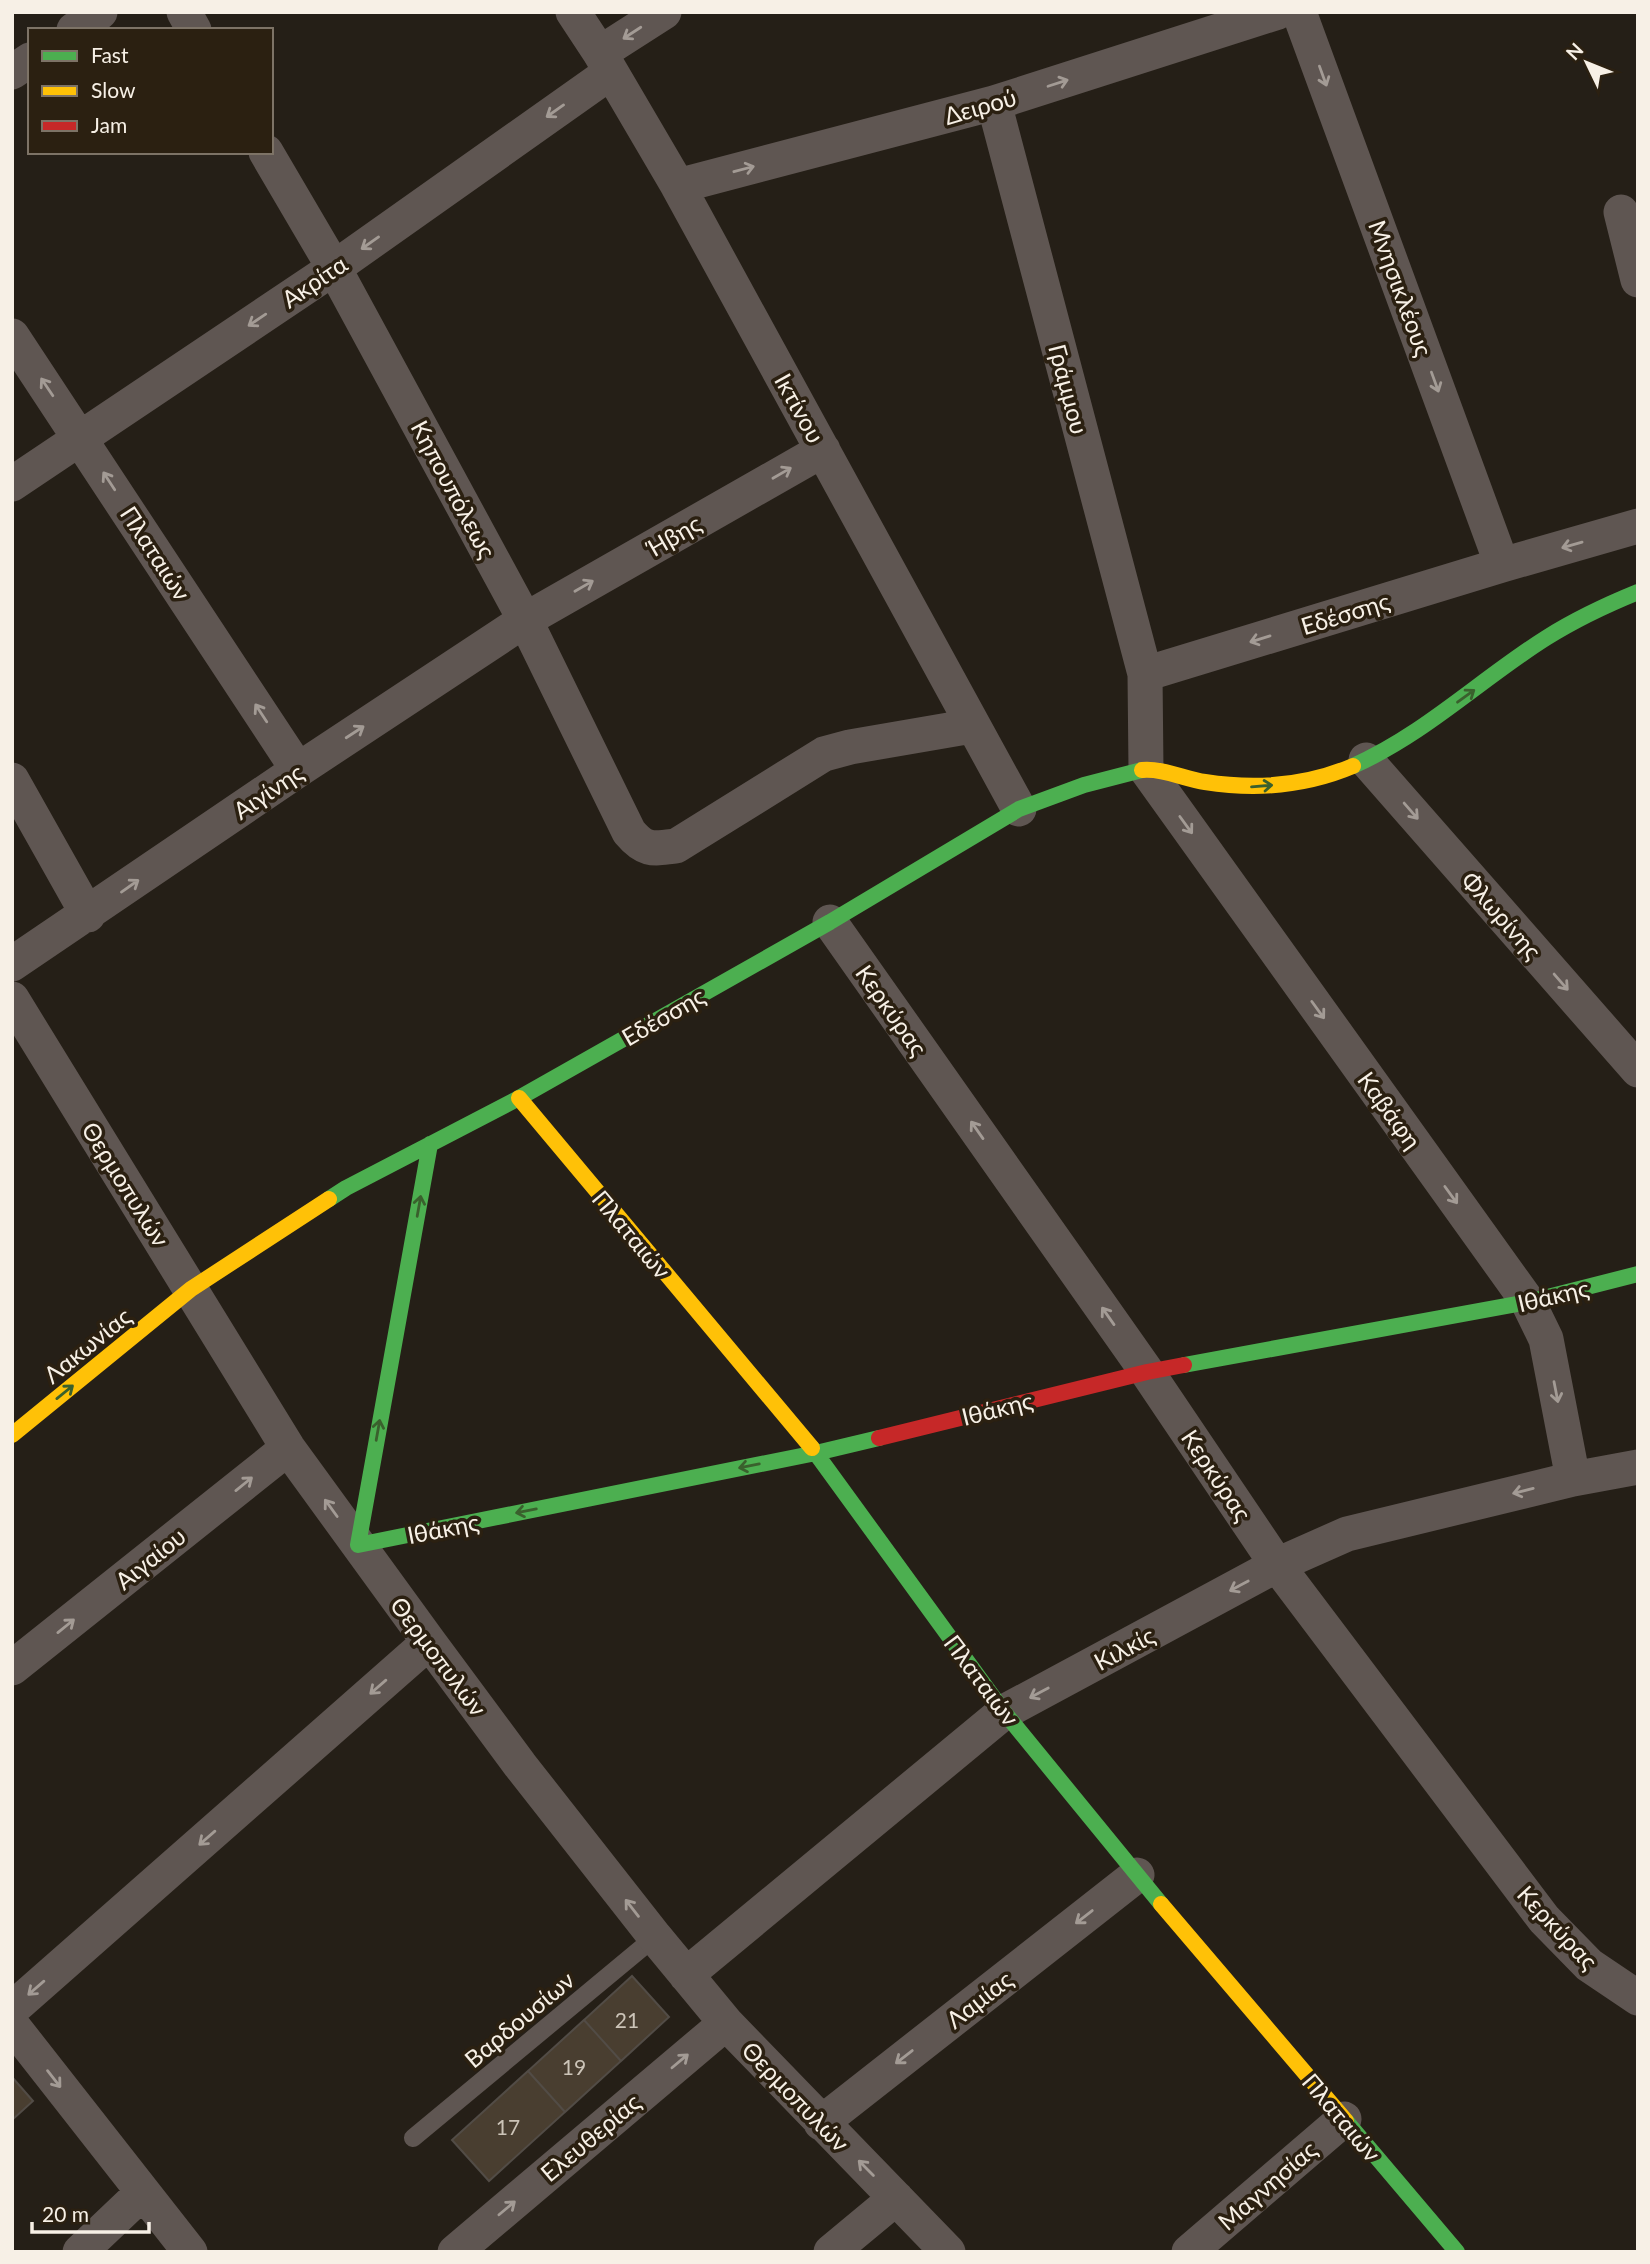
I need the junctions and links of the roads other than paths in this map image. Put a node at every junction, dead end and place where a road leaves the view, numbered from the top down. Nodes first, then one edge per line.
1 (100, 12) edge
2 (184, 12) edge
3 (573, 12) edge
4 (664, 12) edge
5 (1278, 12) edge
6 (1299, 12) edge
7 (77, 28) edge
8 (193, 28) edge
9 (28, 61) edge
10 (606, 62) junction
11 (12, 72) edge
12 (994, 103) junction
13 (267, 154) edge
14 (678, 186) junction
15 (1621, 212) dead end
16 (334, 268) junction
17 (1638, 280) edge
18 (12, 336) edge
19 (81, 438) junction
20 (823, 450) junction
21 (12, 484) edge
22 (1638, 526) edge
23 (1502, 565) junction
24 (1638, 592) edge
25 (525, 620) junction
26 (1144, 674) junction
27 (972, 726) junction
28 (1366, 760) junction
29 (1146, 769) junction
30 (298, 770) junction
31 (12, 780) edge
32 (1019, 809) junction
33 (88, 915) junction
34 (830, 922) junction
35 (12, 964) edge
36 (12, 999) edge
37 (1638, 1069) edge
38 (519, 1098) junction
39 (430, 1144) junction
40 (1638, 1274) edge
41 (191, 1289) junction
42 (1528, 1301) junction
43 (1147, 1372) junction
44 (12, 1435) edge
45 (288, 1448) junction
46 (816, 1453) junction
47 (1638, 1467) edge
48 (1573, 1479) junction
49 (358, 1545) junction
50 (1277, 1565) junction
51 (429, 1642) junction
52 (12, 1668) edge
53 (1004, 1712) junction
54 (1137, 1875) junction
55 (655, 1937) junction
56 (686, 1975) junction
57 (1638, 1998) edge
58 (12, 2010) edge
59 (726, 2023) junction
60 (12, 2025) edge
61 (1344, 2119) junction
62 (821, 2123) junction
63 (413, 2138) dead end
64 (142, 2193) junction
65 (896, 2198) junction
66 (80, 2252) edge
67 (190, 2252) edge
68 (455, 2252) edge
69 (831, 2252) edge
70 (948, 2252) edge
71 (1189, 2252) edge
72 (1457, 2252) edge

1 - 7 street
2 - 8 street
3 - 10 street, Ικτίνου
4 -> 10 street, Ακρίτα
12 -> 5 street, Δειρού
6 -> 23 street, Μνησικλέους
9 - 11 street
10 - 14 street, Ικτίνου
10 -> 16 street, Ακρίτα
14 -> 12 street, Δειρού
12 - 26 street, Γράμμου
13 - 16 street, Κηπουπόλεως
14 - 20 street, Ικτίνου
15 - 17 street
16 -> 19 street, Ακρίτα
16 - 25 street, Κηπουπόλεως
19 -> 18 street, Πλαταιών
19 - 21 street, Ακρίτα
30 -> 19 street, Πλαταιών
25 -> 20 street, Ήβης
20 - 27 street, Ικτίνου
22 -> 23 street, Εδέσσης
23 -> 26 street, Εδέσσης
28 -> 24 street, Εδέσσης
25 - 27 street, Κηπουπόλεως
30 -> 25 street, Αιγίνης
26 - 29 street
27 - 32 street, Ικτίνου
29 -> 28 street, Εδέσσης
28 -> 37 street, Φλωρίνης
29 - 32 street, Εδέσσης
29 -> 42 street, Καβάφη
33 -> 30 street, Αιγίνης
31 - 33 street
32 - 34 street, Εδέσσης
33 - 35 street, Αιγίνης
34 - 38 street, Εδέσσης
43 -> 34 street, Κερκύρας
36 - 41 street, Θερμοπυλών
38 - 39 street, Εδέσσης
38 - 46 street, Πλαταιών
39 - 41 street, Εδέσσης
49 -> 39 street
40 - 42 street, Ιθάκης
44 -> 41 street, Λακωνίας
41 - 45 street, Θερμοπυλών
42 - 43 street, Ιθάκης
42 -> 48 street, Καβάφη
43 - 46 street, Ιθάκης
43 - 50 street, Κερκύρας
49 -> 45 street, Θερμοπυλών
52 -> 45 street, Αιγαίου
46 -> 49 street, Ιθάκης
46 - 53 street, Πλαταιών
47 - 48 street, Κιλκίς
48 -> 50 street, Κιλκίς
49 - 51 street, Θερμοπυλών
50 -> 53 street, Κιλκίς
50 - 57 street, Κερκύρας
55 -> 51 street, Θερμοπυλών
51 -> 58 street
53 - 54 street, Πλαταιών
53 - 56 street, Κιλκίς
54 - 61 street, Πλαταιών
54 -> 62 street, Λαμίας
55 - 56 street, Θερμοπυλών
55 - 63 lane, Βαρδουσίων
56 - 59 street, Θερμοπυλών
59 - 62 street, Θερμοπυλών
68 -> 59 street, Ελευθερίας
60 -> 64 street
61 - 71 street, Μαγνησίας
61 - 72 street, Πλαταιών
65 -> 62 street, Θερμοπυλών
64 - 66 street
64 - 67 street
65 - 69 street
65 - 70 street, Θερμοπυλών

